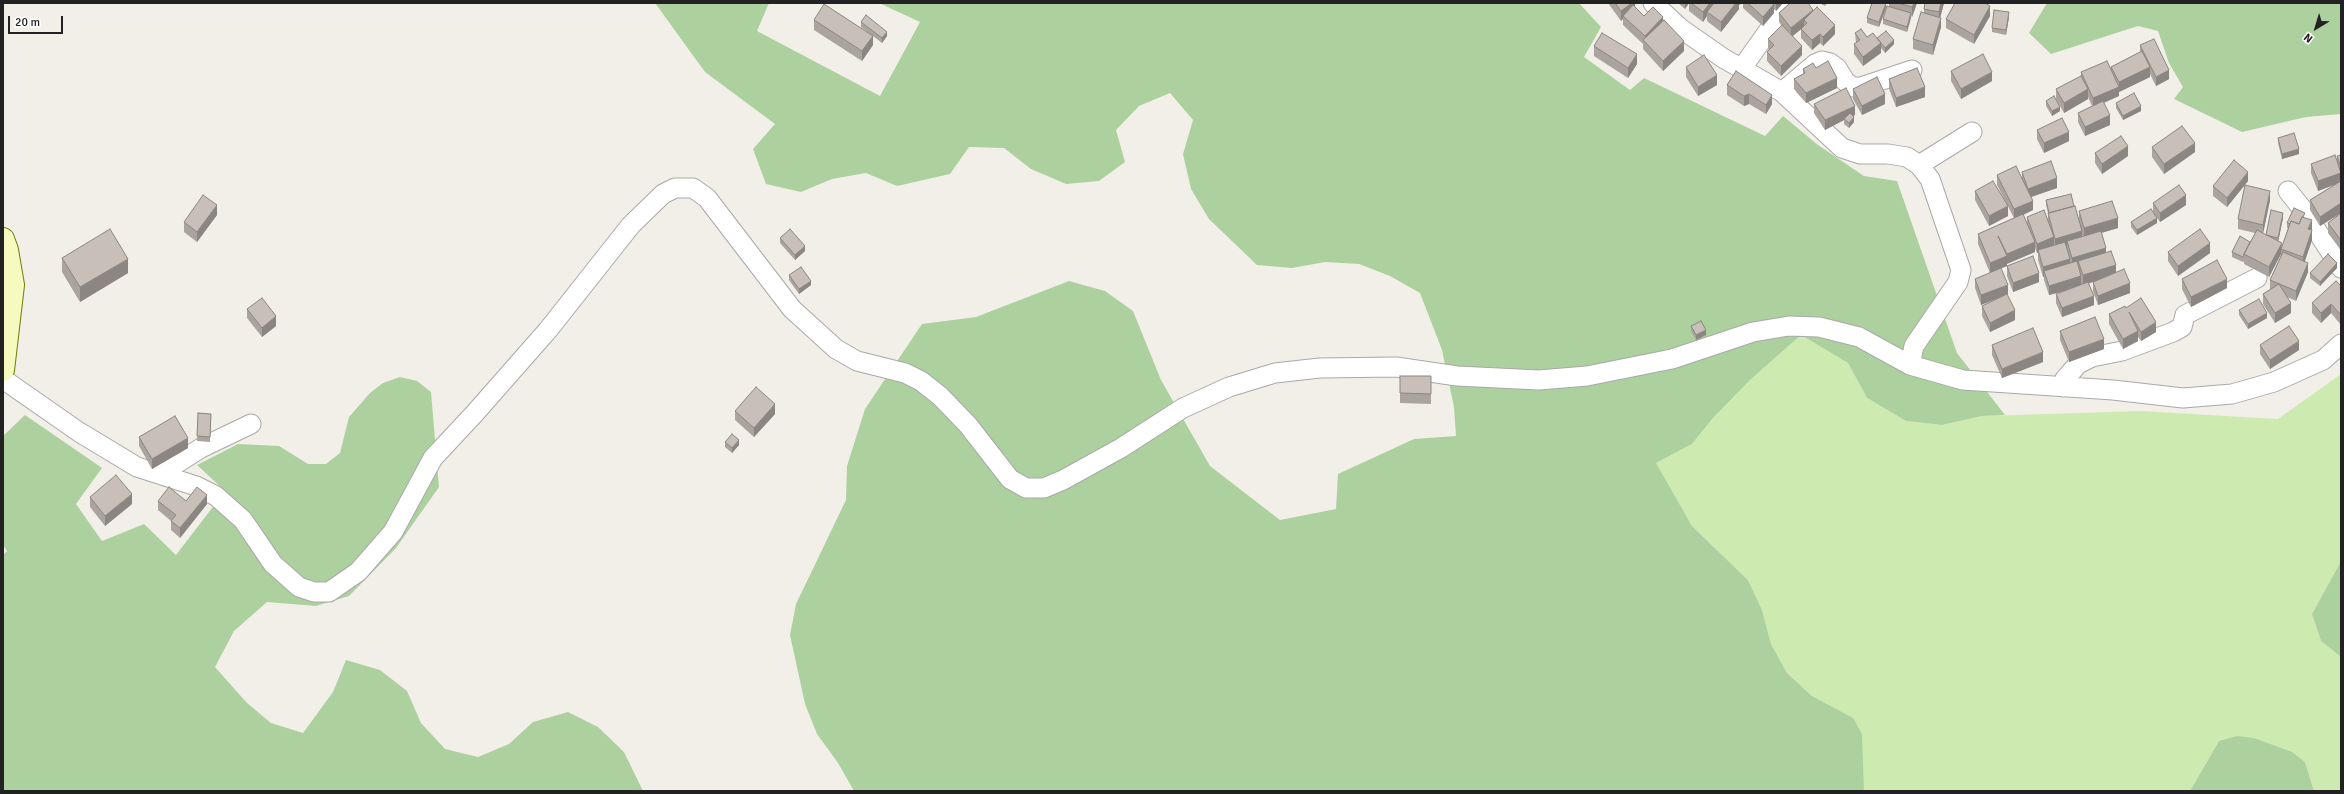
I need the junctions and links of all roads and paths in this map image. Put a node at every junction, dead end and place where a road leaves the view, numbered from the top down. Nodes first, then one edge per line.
1 (1788, 3) edge
2 (1657, 4) edge
3 (1742, 68) junction
4 (1912, 70) edge
5 (1782, 92) junction
6 (1972, 132) dead end
7 (1919, 166) junction
8 (2288, 191) dead end
9 (3, 239) edge
10 (2341, 268) edge
11 (2258, 278) dead end
12 (2341, 344) edge
13 (1910, 365) junction
14 (3, 370) edge
15 (3, 379) edge
16 (2063, 387) junction
17 (251, 424) dead end
18 (160, 474) junction

1 - 3 street
2 - 3 street
3 - 5 street
4 - 5 street
5 - 7 street
6 - 7 street
7 - 13 street
8 - 10 street
9 - 14 street
11 - 16 street
12 - 16 street
13 - 16 street
13 - 18 street
15 - 18 street
17 - 18 street

